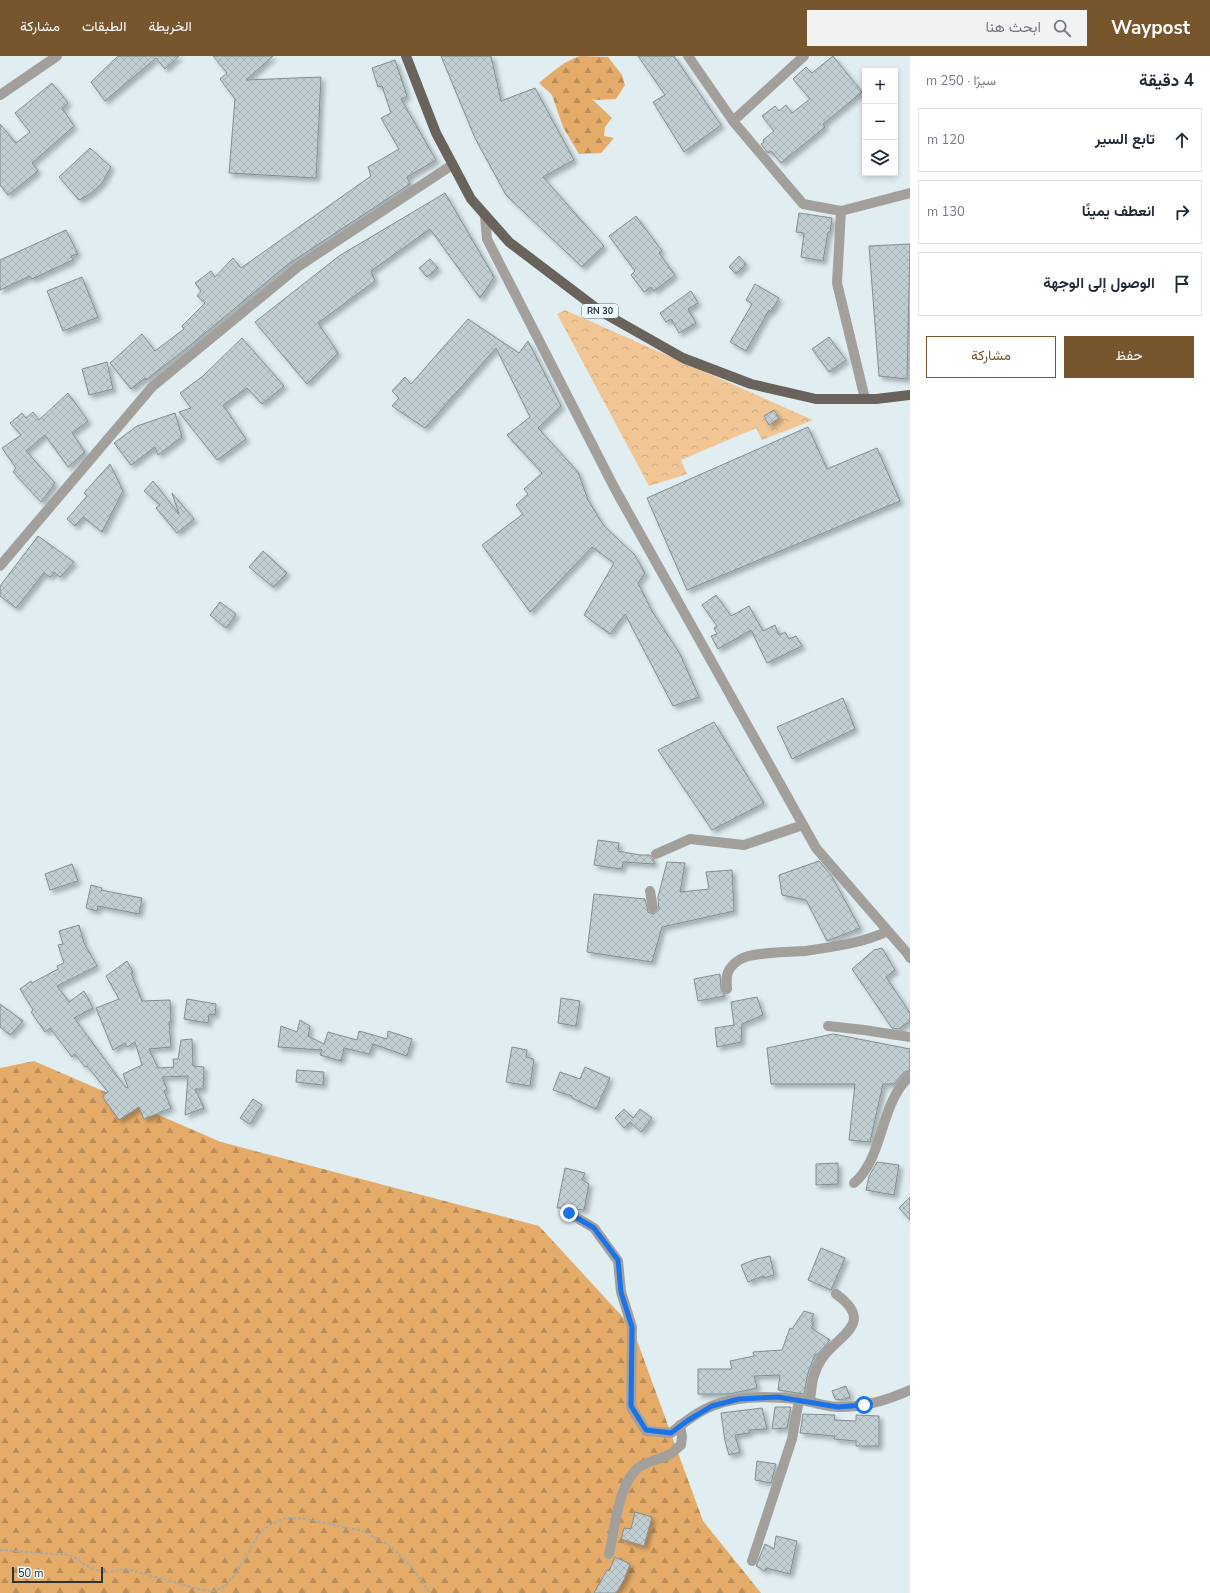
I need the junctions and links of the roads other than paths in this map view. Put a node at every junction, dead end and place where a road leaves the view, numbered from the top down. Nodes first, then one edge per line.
1 (57, 56) edge
2 (406, 56) edge
3 (688, 56) edge
4 (804, 56) edge
5 (0, 95) edge
6 (733, 121) junction
7 (452, 165) junction
8 (910, 193) edge
9 (841, 211) junction
10 (485, 216) junction
11 (910, 395) edge
12 (866, 399) junction
13 (0, 566) edge
14 (803, 825) junction
15 (656, 854) dead end
16 (650, 891) dead end
17 (653, 908) dead end
18 (888, 931) junction
19 (910, 958) edge
20 (727, 989) dead end
21 (828, 1026) dead end
22 (910, 1037) edge
23 (910, 1076) edge
24 (854, 1183) dead end
25 (569, 1213) dead end
26 (836, 1294) dead end
27 (910, 1390) edge
28 (799, 1400) junction
29 (810, 1401) junction
30 (680, 1426) junction
31 (609, 1554) dead end
32 (752, 1562) dead end

1 - 5 street
2 - 7 main road, RN 30
3 - 6 street
4 - 6 street
6 - 9 street
7 - 10 main road, RN 30
7 - 13 street
8 - 9 street
9 - 12 street
10 - 12 main road, RN 30
10 - 14 street
11 - 12 main road, RN 30
14 - 15 street
14 - 18 street
16 - 17 street
18 - 19 street
18 - 20 street
21 - 22 street
23 - 24 street
25 - 30 street
26 - 29 street
27 - 29 street
28 - 29 street
28 - 30 street
28 - 32 street
30 - 31 street

